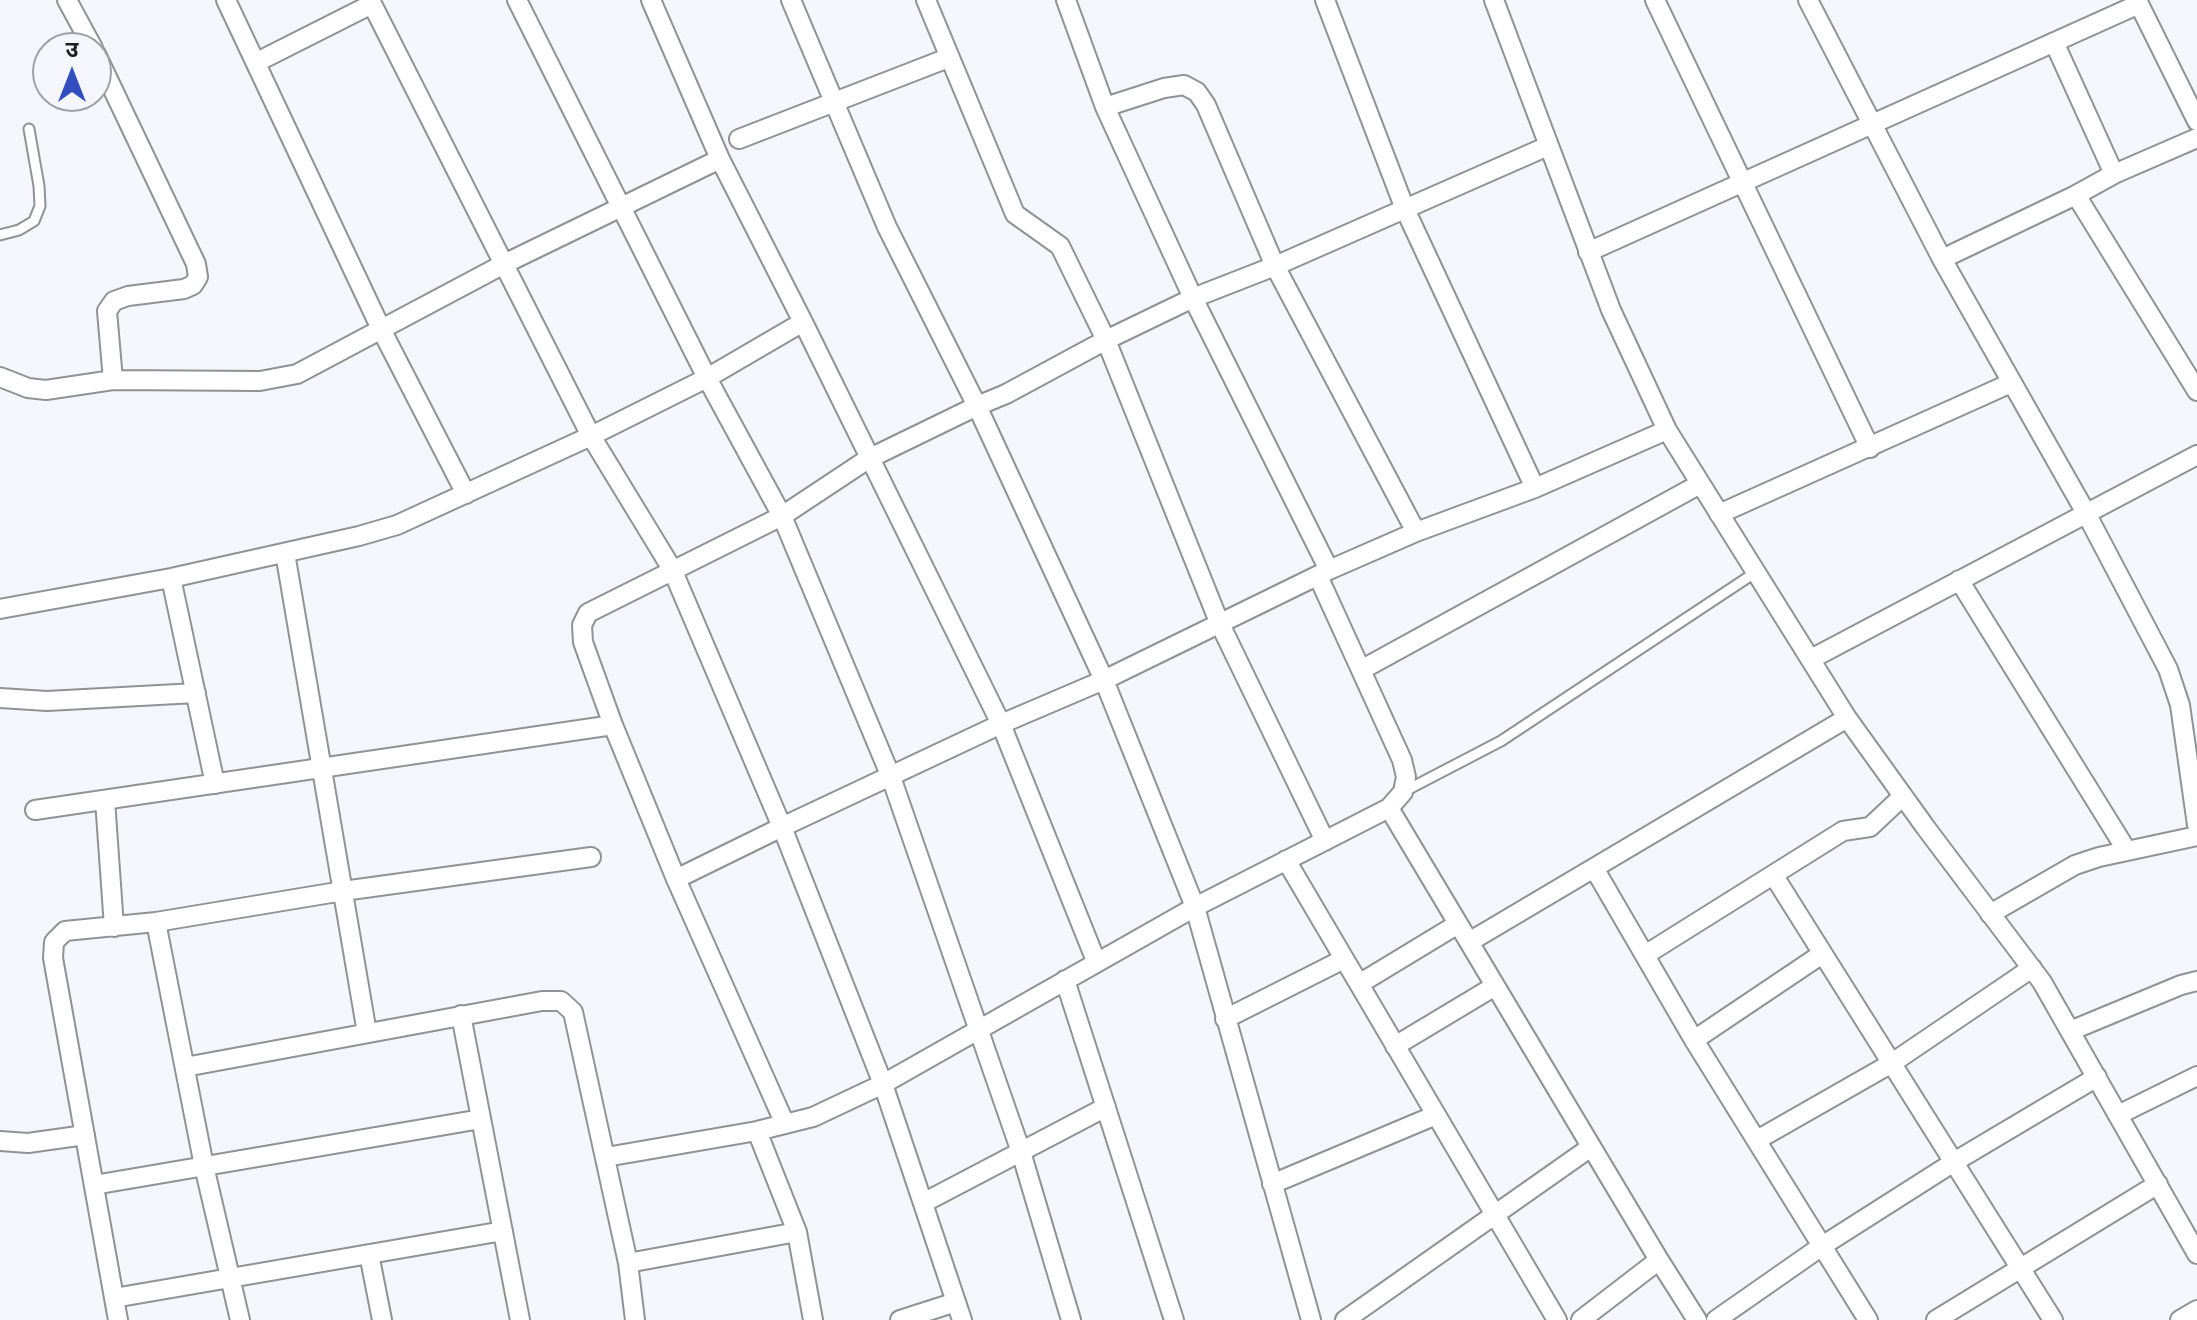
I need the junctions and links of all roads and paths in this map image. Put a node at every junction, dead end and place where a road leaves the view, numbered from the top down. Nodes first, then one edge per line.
1 (67, 0) edge
2 (226, 0) edge
3 (517, 0) edge
4 (651, 0) edge
5 (791, 0) edge
6 (926, 0) edge
7 (1066, 0) edge
8 (1325, 0) edge
9 (1655, 0) edge
10 (1808, 0) edge
11 (371, 2) edge
12 (1499, 2) edge
13 (2138, 2) edge
14 (84, 32) edge
15 (2054, 42) junction
16 (948, 58) junction
17 (257, 62) junction
18 (112, 88) edge
19 (834, 103) junction
20 (1105, 107) junction
21 (2197, 121) edge
22 (1871, 124) junction
23 (29, 129) dead end
24 (2197, 138) edge
25 (739, 139) dead end
26 (1548, 146) junction
27 (720, 159) junction
28 (2114, 174) junction
29 (1743, 182) junction
30 (2076, 195) junction
31 (621, 208) junction
32 (1405, 209) junction
33 (0, 235) edge
34 (1588, 252) junction
35 (1942, 259) junction
36 (504, 264) junction
37 (1275, 266) junction
38 (1193, 298) junction
39 (803, 322) junction
40 (382, 331) junction
41 (1106, 340) junction
42 (0, 377) edge
43 (707, 378) junction
44 (113, 380) junction
45 (2011, 383) junction
46 (2197, 391) edge
47 (977, 406) junction
48 (1667, 430) junction
49 (591, 436) junction
50 (1870, 448) junction
51 (2197, 455) edge
52 (868, 459) junction
53 (1700, 484) junction
54 (1535, 488) junction
55 (466, 494) junction
56 (2086, 513) junction
57 (1719, 514) junction
58 (782, 516) junction
59 (1416, 532) junction
60 (285, 553) junction
61 (672, 569) junction
62 (1756, 572) junction
63 (1324, 573) junction
64 (171, 578) junction
65 (1959, 580) junction
66 (0, 609) edge
67 (1219, 622) junction
68 (1811, 659) junction
69 (1361, 670) junction
70 (1104, 680) junction
71 (196, 693) junction
72 (0, 698) edge
73 (1847, 718) junction
74 (1001, 724) junction
75 (613, 725) junction
76 (322, 768) junction
77 (891, 777) junction
78 (215, 784) junction
79 (1403, 792) junction
80 (1903, 796) junction
81 (105, 800) junction
82 (1389, 808) junction
83 (35, 810) dead end
84 (2197, 825) edge
85 (782, 827) junction
86 (2197, 836) edge
87 (1325, 841) junction
88 (2127, 851) junction
89 (591, 857) dead end
90 (1286, 860) junction
91 (1594, 868) junction
92 (1774, 876) junction
93 (676, 879) junction
94 (343, 891) junction
95 (1195, 907) junction
96 (1990, 914) junction
97 (156, 922) junction
98 (1458, 924) junction
99 (114, 927) junction
100 (1469, 942) junction
101 (1822, 954) junction
102 (1645, 955) junction
103 (1344, 959) junction
104 (1096, 961) junction
105 (2032, 968) junction
106 (1065, 980) junction
107 (2197, 981) edge
108 (1359, 984) junction
109 (1495, 986) junction
110 (461, 1015) junction
111 (1225, 1019) junction
112 (980, 1029) junction
113 (2070, 1031) junction
114 (367, 1033) junction
115 (1694, 1040) junction
116 (1395, 1046) junction
117 (1892, 1063) junction
118 (185, 1067) junction
119 (2197, 1076) edge
120 (2097, 1077) junction
121 (883, 1084) junction
122 (1106, 1107) junction
123 (1436, 1115) junction
124 (2118, 1115) junction
125 (481, 1119) junction
126 (785, 1124) junction
127 (757, 1131) junction
128 (85, 1135) junction
129 (1757, 1140) junction
130 (0, 1141) edge
131 (1591, 1147) junction
132 (1021, 1152) junction
133 (606, 1157) junction
134 (1954, 1162) junction
135 (204, 1166) junction
136 (1272, 1184) junction
137 (2158, 1184) junction
138 (94, 1185) junction
139 (923, 1203) junction
140 (1495, 1215) junction
141 (503, 1231) junction
142 (797, 1232) junction
143 (1822, 1246) junction
144 (369, 1254) junction
145 (2197, 1254) edge
146 (1659, 1260) junction
147 (628, 1263) junction
148 (2021, 1269) junction
149 (230, 1278) junction
150 (114, 1298) junction
151 (2197, 1310) edge
152 (959, 1311) edge
153 (118, 1320) edge
154 (240, 1320) edge
155 (382, 1320) edge
156 (520, 1320) edge
157 (635, 1320) edge
158 (813, 1320) edge
159 (900, 1320) edge
160 (1071, 1320) edge
161 (1174, 1320) edge
162 (1311, 1320) edge
163 (1345, 1320) edge
164 (1557, 1320) edge
165 (1581, 1320) edge
166 (1697, 1320) edge
167 (1716, 1320) edge
168 (1868, 1320) edge
169 (1936, 1320) edge
170 (2053, 1320) edge
171 (2180, 1320) edge

1 - 14 street
2 - 17 street
3 - 31 street
4 - 27 street
5 - 19 street
6 - 16 street
7 - 20 street
8 - 32 street
9 - 29 street
10 - 22 street
11 - 17 street
11 - 36 street
12 - 26 street
13 - 15 street
13 - 21 street
15 - 22 street
15 - 28 street
16 - 19 street
16 - 41 street
17 - 40 street
18 - 44 street
19 - 25 street
19 - 47 street
20 - 37 street
20 - 38 street
22 - 29 street
22 - 35 street
23 - 33 lane
24 - 28 street
26 - 32 street
26 - 34 street
27 - 31 street
27 - 39 street
28 - 30 street
29 - 34 street
29 - 50 street
30 - 35 street
30 - 46 street
31 - 36 street
31 - 43 street
32 - 37 street
32 - 54 street
34 - 48 street
35 - 45 street
36 - 40 street
36 - 49 street
37 - 38 street
37 - 59 street
38 - 41 street
38 - 63 street
39 - 43 street
39 - 52 street
40 - 44 street
40 - 55 street
41 - 47 street
41 - 67 street
42 - 44 street
43 - 49 street
43 - 58 street
45 - 50 street
45 - 56 street
47 - 52 street
47 - 70 street
48 - 53 street
48 - 54 street
49 - 55 street
49 - 61 street
50 - 57 street
51 - 56 street
52 - 58 street
52 - 74 street
53 - 57 street
53 - 69 street
54 - 59 street
55 - 60 street
56 - 65 street
56 - 84 street
57 - 62 street
58 - 61 street
58 - 77 street
59 - 63 street
60 - 64 street
60 - 76 street
61 - 75 street
61 - 85 street
62 - 68 street
62 - 79 lane
63 - 67 street
63 - 69 street
64 - 66 street
64 - 71 street
65 - 68 street
65 - 88 street
67 - 70 street
67 - 87 street
68 - 73 street
69 - 79 street
70 - 74 street
70 - 95 street
71 - 72 street
71 - 78 street
73 - 80 street
73 - 91 street
74 - 77 street
74 - 104 street
75 - 76 street
75 - 93 street
76 - 78 street
76 - 94 street
77 - 85 street
77 - 112 street
78 - 81 street
79 - 82 street
80 - 92 street
80 - 96 street
81 - 83 street
81 - 99 street
82 - 87 street
82 - 98 street
85 - 93 street
85 - 121 street
86 - 88 street
87 - 90 street
88 - 96 street
89 - 94 street
90 - 95 street
90 - 103 street
91 - 100 street
91 - 102 street
92 - 101 street
92 - 102 street
93 - 126 street
94 - 97 street
94 - 114 street
95 - 104 street
95 - 111 street
96 - 105 street
97 - 99 street
97 - 118 street
98 - 100 street
98 - 108 street
99 - 128 street
100 - 109 street
101 - 115 street
101 - 117 street
102 - 115 street
103 - 108 street
103 - 111 street
104 - 106 street
105 - 113 street
105 - 117 street
106 - 112 street
106 - 122 street
107 - 113 street
108 - 116 street
109 - 116 street
109 - 131 street
110 - 114 street
110 - 125 street
110 - 133 street
111 - 136 street
112 - 121 street
112 - 132 street
113 - 120 street
114 - 118 street
115 - 129 street
116 - 123 street
117 - 129 street
117 - 134 street
118 - 135 street
119 - 124 street
120 - 124 street
120 - 134 street
121 - 126 street
121 - 139 street
122 - 132 street
122 - 161 street
123 - 136 street
123 - 140 street
124 - 137 street
125 - 135 street
125 - 141 street
126 - 127 street
127 - 133 street
127 - 142 street
128 - 130 street
128 - 138 street
129 - 143 street
131 - 140 street
131 - 146 street
132 - 139 street
132 - 160 street
133 - 147 street
134 - 143 street
134 - 148 street
135 - 138 street
135 - 149 street
136 - 162 street
137 - 145 street
137 - 148 street
138 - 150 street
139 - 152 street
140 - 163 street
140 - 164 street
141 - 144 street
141 - 156 street
142 - 147 street
142 - 158 street
143 - 167 street
143 - 168 street
144 - 149 street
144 - 155 street
146 - 165 street
146 - 166 street
147 - 157 street
148 - 169 street
148 - 170 street
149 - 150 street
149 - 154 street
150 - 153 street
151 - 171 street
152 - 159 street

